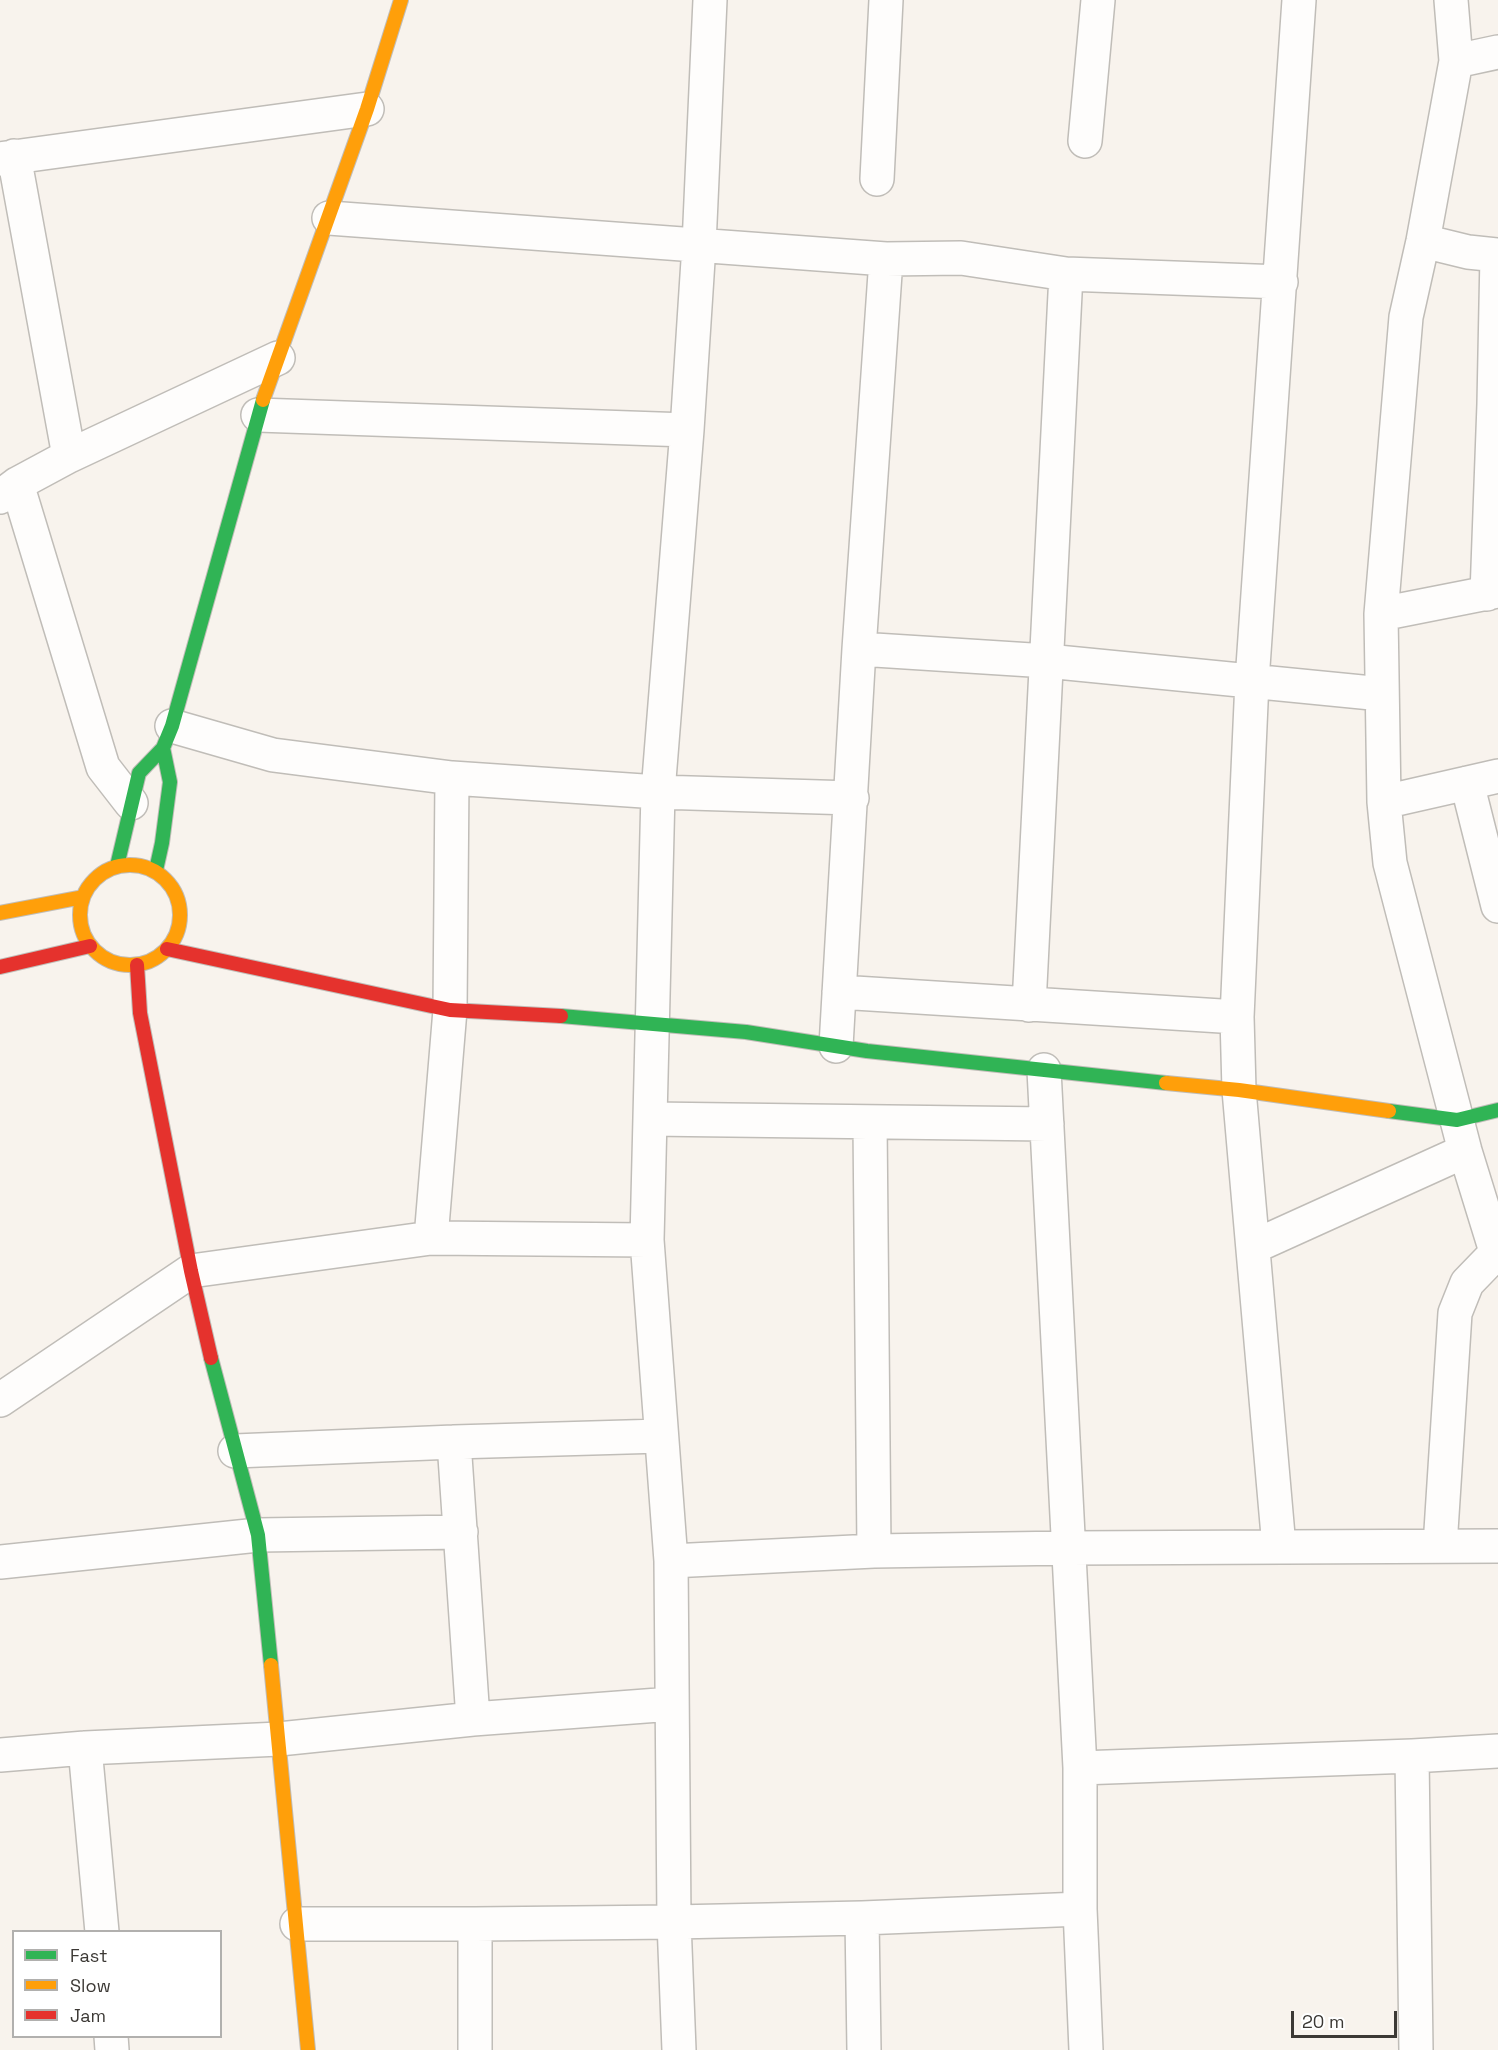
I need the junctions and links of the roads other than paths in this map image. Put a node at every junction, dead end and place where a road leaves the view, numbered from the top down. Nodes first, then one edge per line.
1 (401, 0) edge
2 (710, 0) edge
3 (886, 0) edge
4 (1098, 0) edge
5 (1299, 0) edge
6 (1451, 0) edge
7 (1498, 52) edge
8 (1456, 61) junction
9 (367, 109) junction
10 (1085, 141) dead end
11 (7, 157) edge
12 (878, 179) dead end
13 (328, 218) junction
14 (1423, 241) junction
15 (699, 245) junction
16 (1497, 255) edge
17 (886, 259) junction
18 (1066, 274) junction
19 (1281, 282) junction
20 (278, 358) junction
21 (1496, 404) edge
22 (258, 415) junction
23 (687, 430) junction
24 (69, 456) junction
25 (8, 490) edge
26 (1492, 592) edge
27 (1381, 614) junction
28 (859, 649) junction
29 (1047, 661) junction
30 (1252, 681) junction
31 (1382, 694) junction
32 (167, 737) junction
33 (452, 778) junction
34 (1483, 780) edge
35 (658, 792) junction
36 (852, 798) junction
37 (1384, 802) junction
38 (131, 803) junction
39 (117, 866) junction
40 (156, 870) junction
41 (82, 897) junction
42 (1498, 906) edge
43 (0, 913) edge
44 (90, 946) junction
45 (167, 949) junction
46 (136, 965) junction
47 (0, 967) edge
48 (839, 992) junction
49 (1029, 1005) junction
50 (450, 1010) junction
51 (1237, 1017) junction
52 (652, 1023) junction
53 (836, 1046) junction
54 (1044, 1070) junction
55 (1239, 1090) junction
56 (1498, 1110) edge
57 (650, 1119) junction
58 (1457, 1120) junction
59 (870, 1122) junction
60 (1047, 1124) junction
61 (1465, 1151) junction
62 (431, 1238) junction
63 (647, 1240) junction
64 (1252, 1247) junction
65 (1497, 1255) edge
66 (191, 1271) junction
67 (0, 1400) edge
68 (661, 1436) junction
69 (454, 1442) junction
70 (235, 1451) junction
71 (461, 1532) junction
72 (258, 1535) junction
73 (1440, 1546) junction
74 (1498, 1546) edge
75 (1279, 1547) junction
76 (1069, 1548) junction
77 (874, 1551) junction
78 (0, 1562) edge
79 (670, 1562) junction
80 (672, 1704) junction
81 (472, 1719) junction
82 (279, 1739) junction
83 (85, 1748) junction
84 (1498, 1751) edge
85 (0, 1755) edge
86 (1412, 1756) junction
87 (1080, 1768) junction
88 (1080, 1909) junction
89 (862, 1918) junction
90 (674, 1922) junction
91 (297, 1924) junction
92 (475, 1924) junction
93 (102, 1930) edge
94 (308, 2050) edge
95 (475, 2050) edge
96 (679, 2050) edge
97 (864, 2050) edge
98 (1086, 2050) edge
99 (1416, 2050) edge

1 - 9 street
2 - 15 street
3 - 12 street
4 - 10 street
5 - 19 street
6 - 8 street
7 - 8 street
8 - 14 street
9 - 11 street
9 - 13 street
11 - 24 street
13 - 15 street
13 - 20 street
14 - 16 street
14 - 27 street
15 - 17 street
15 - 23 street
16 - 21 street
17 - 18 street
17 - 28 street
18 - 19 street
18 - 29 street
19 - 30 street
20 - 22 street
20 - 24 street
21 - 26 street
22 - 23 street
22 - 32 street
23 - 35 street
24 - 25 street
25 - 38 street
26 - 27 street
27 - 31 street
28 - 29 street
28 - 36 street
29 - 30 street
29 - 49 street
30 - 31 street
30 - 51 street
31 - 37 street
32 - 33 street
32 - 38 street
32 - 40 street
33 - 35 street
33 - 50 street
34 - 37 street
34 - 42 street
35 - 36 street
35 - 52 street
36 - 48 street
37 - 58 street
38 - 39 street
39 - 40 street
39 - 41 street
40 - 45 street
41 - 43 street
41 - 44 street
44 - 46 street
44 - 47 street
45 - 46 street
45 - 50 street
46 - 66 street
48 - 49 street
48 - 53 street
49 - 51 street
50 - 52 street
50 - 62 street
51 - 55 street
52 - 53 street
52 - 57 street
53 - 54 street
54 - 55 street
54 - 60 street
55 - 58 street
55 - 64 street
56 - 58 street
57 - 59 street
57 - 63 street
58 - 61 street
59 - 60 street
59 - 77 street
60 - 76 street
61 - 64 street
61 - 65 street
62 - 63 street
62 - 66 street
63 - 68 street
64 - 75 street
65 - 73 street
66 - 67 street
66 - 70 street
68 - 69 street
68 - 79 street
69 - 70 street
69 - 71 street
70 - 72 street
71 - 72 street
71 - 81 street
72 - 78 street
72 - 82 street
73 - 74 street
73 - 75 street
75 - 76 street
76 - 77 street
76 - 87 street
77 - 79 street
79 - 80 street
80 - 81 street
80 - 90 street
81 - 82 street
82 - 83 street
82 - 91 street
83 - 85 street
83 - 93 street
84 - 86 street
86 - 87 street
86 - 99 street
87 - 88 street
88 - 89 street
88 - 98 street
89 - 90 street
89 - 97 street
90 - 92 street
90 - 96 street
91 - 92 street
91 - 94 street
92 - 95 street

